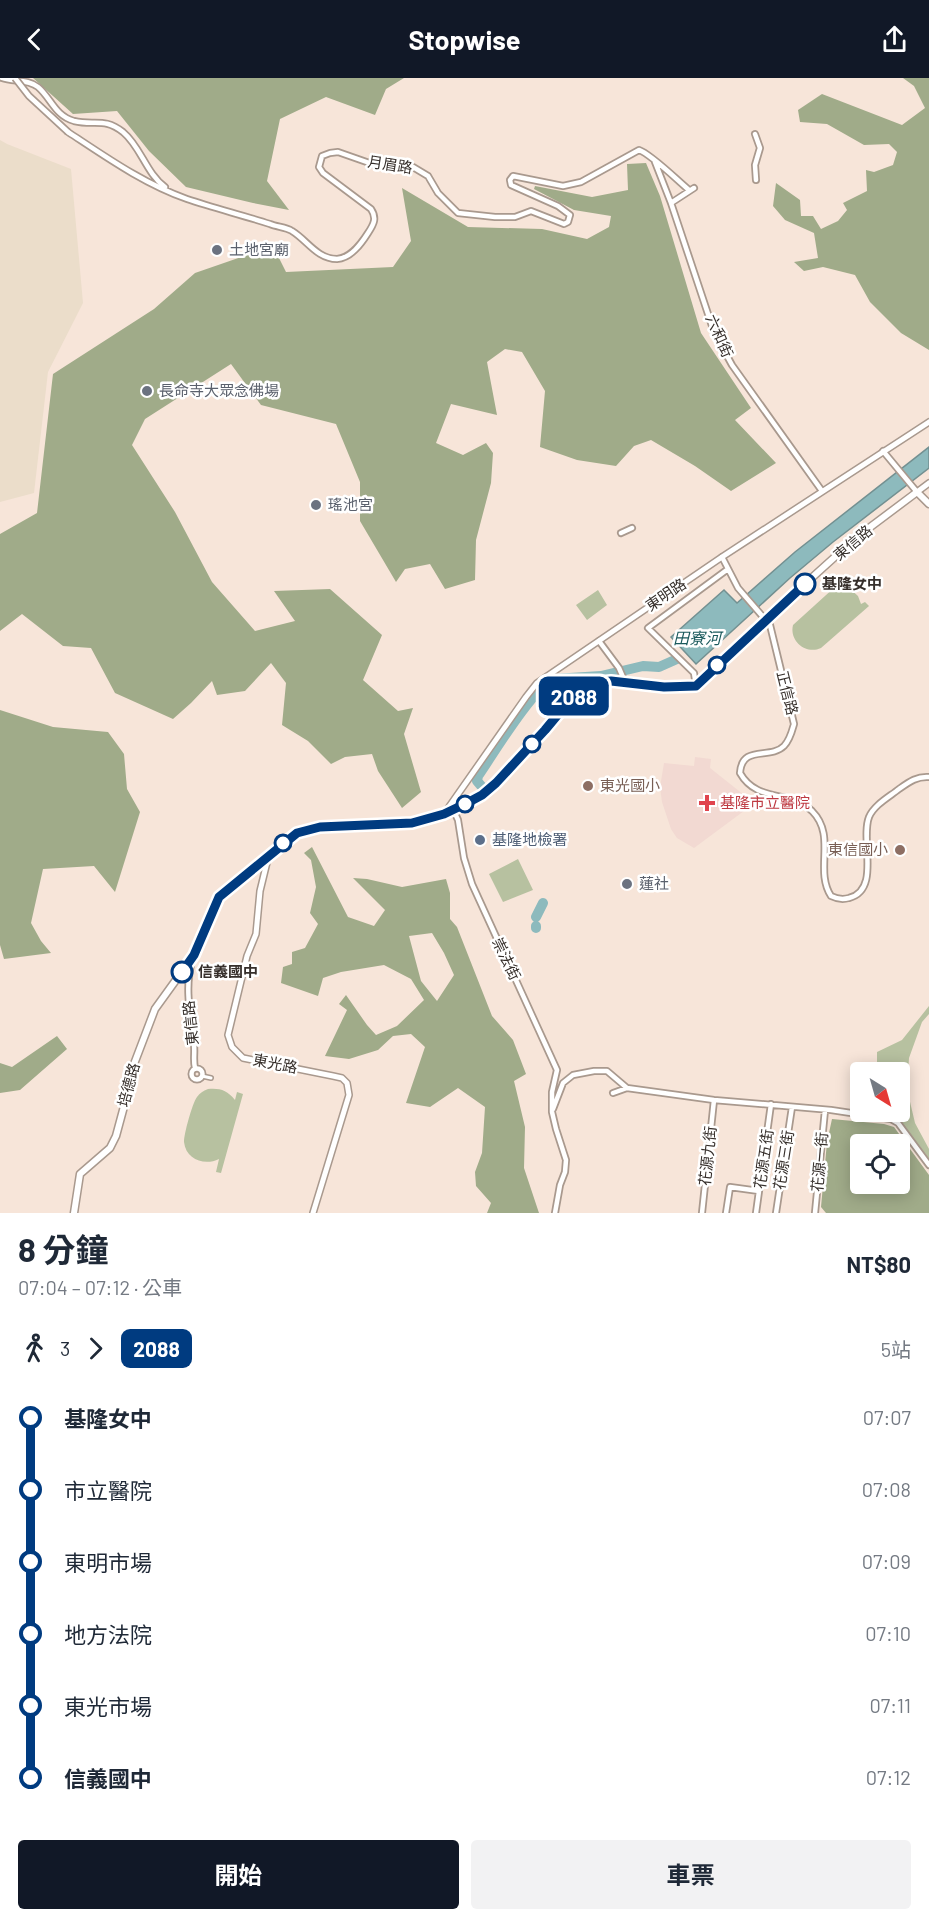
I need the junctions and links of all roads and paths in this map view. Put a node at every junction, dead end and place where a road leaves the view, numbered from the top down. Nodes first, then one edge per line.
1 (2, 78) edge
2 (15, 78) edge
3 (755, 134) dead end
4 (654, 161) junction
5 (756, 180) dead end
6 (172, 193) junction
7 (671, 202) junction
8 (929, 422) edge
9 (882, 451) junction
10 (929, 483) edge
11 (822, 491) junction
12 (917, 492) junction
13 (929, 504) edge
14 (632, 528) dead end
15 (621, 533) dead end
16 (722, 557) junction
17 (728, 569) junction
18 (766, 619) junction
19 (599, 641) junction
20 (624, 679) junction
21 (696, 686) junction
22 (929, 777) edge
23 (453, 807) junction
24 (269, 854) junction
25 (194, 955) junction
26 (195, 1068) junction
27 (200, 1077) junction
28 (211, 1078) dead end
29 (200, 1087) dead end
30 (627, 1088) junction
31 (613, 1093) dead end
32 (714, 1100) junction
33 (771, 1104) junction
34 (792, 1107) junction
35 (825, 1110) junction
36 (552, 1112) junction
37 (929, 1165) edge
38 (759, 1191) junction
39 (74, 1213) edge
40 (313, 1213) edge
41 (555, 1213) edge
42 (702, 1213) edge
43 (726, 1213) edge
44 (756, 1213) edge
45 (776, 1213) edge
46 (815, 1213) edge

1 - 6 street
2 - 6 street, 月眉路, bridge
3 - 5 street
4 - 6 street, 月眉路
4 - 7 street, 六和街
4 - 7 street, 月眉路
7 - 11 street, 六和街
8 - 9 street, 東明路
9 - 11 street, 東明路
9 - 12 street
10 - 12 street
11 - 16 street, 東明路
12 - 13 main road
12 - 18 main road, 東信路
14 - 15 street
16 - 17 street
16 - 19 street, 東明路
17 - 18 street
17 - 21 street
18 - 21 main road, 東信路
18 - 22 street, 正信路
19 - 20 street
19 - 23 street, 東明路
20 - 21 main road, 東信路
20 - 23 main road, 東信路
23 - 24 main road, 東信路
23 - 36 street, 崇法街
24 - 25 main road, 東信路
24 - 40 street, 東光路
25 - 26 street, 東信路
25 - 39 main road, 培德路
26 - 27 street
26 - 27 street
27 - 28 street
27 - 29 street
30 - 31 street
30 - 32 street
30 - 36 street
32 - 33 street
32 - 42 street, 花源九街
33 - 34 street
33 - 38 street, 花源五街
34 - 35 street
34 - 45 street, 花源三街
35 - 37 street
35 - 46 street, 花源一街
36 - 41 street, 崇法街
38 - 43 street
38 - 44 street, 花源五街

